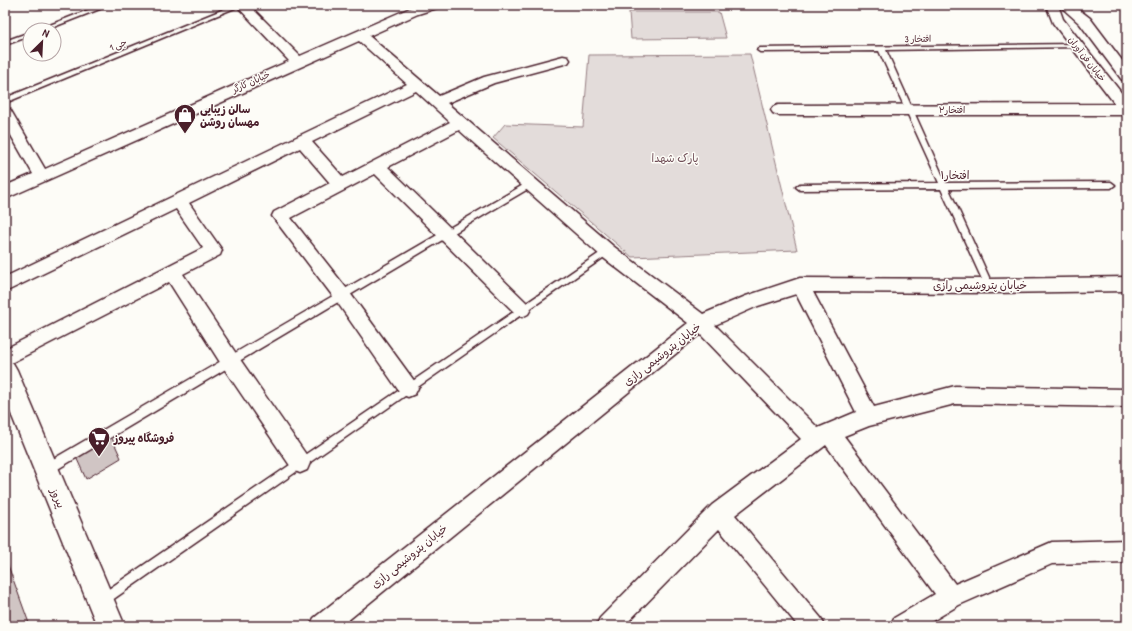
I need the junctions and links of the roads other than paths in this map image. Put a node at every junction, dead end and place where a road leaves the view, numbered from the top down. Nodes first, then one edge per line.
1 (107, 5) edge
2 (239, 5) edge
3 (242, 5) edge
4 (434, 5) edge
5 (1052, 5) edge
6 (1065, 5) edge
7 (61, 22) edge
8 (360, 34) junction
9 (22, 37) edge
10 (5, 43) edge
11 (1077, 46) junction
12 (882, 49) junction
13 (760, 50) dead end
14 (563, 60) dead end
15 (297, 62) junction
16 (1127, 77) edge
17 (417, 85) junction
18 (5, 101) edge
19 (437, 102) junction
20 (778, 110) dead end
21 (1127, 110) edge
22 (910, 111) junction
23 (5, 112) edge
24 (460, 123) junction
25 (302, 140) junction
26 (377, 166) junction
27 (42, 177) junction
28 (530, 184) junction
29 (341, 185) junction
30 (1110, 185) dead end
31 (943, 186) junction
32 (800, 187) dead end
33 (5, 193) edge
34 (179, 201) junction
35 (445, 234) junction
36 (606, 251) junction
37 (172, 272) junction
38 (1127, 284) edge
39 (5, 285) edge
40 (800, 285) junction
41 (989, 286) junction
42 (341, 294) junction
43 (522, 310) junction
44 (700, 322) junction
45 (5, 358) edge
46 (230, 361) junction
47 (5, 370) edge
48 (408, 388) junction
49 (1127, 398) edge
50 (869, 417) junction
51 (822, 436) junction
52 (300, 464) junction
53 (46, 470) junction
54 (720, 513) junction
55 (1127, 551) edge
56 (951, 597) junction
57 (101, 602) junction
58 (111, 626) edge
59 (322, 626) edge
60 (608, 626) edge
61 (813, 626) edge
62 (902, 626) edge

1 - 7 lane
2 - 18 lane, جی 1
3 - 15 street
4 - 8 street, خیابان کارگر
5 - 11 street, خیابان فن آوران
6 - 16 street
8 - 15 street, خیابان کارگر
8 - 17 street
9 - 10 lane
11 - 12 lane, افتخار 3
11 - 21 street, خیابان فن آوران
12 - 13 lane, افتخار 3
12 - 22 lane
14 - 19 street
15 - 27 street, خیابان کارگر
17 - 19 street
17 - 25 street
19 - 24 street
20 - 22 street, افتخار۲
21 - 22 street, افتخار۲
22 - 31 lane
23 - 27 street
24 - 26 street
24 - 28 street
25 - 29 street
25 - 34 street
26 - 29 street
26 - 35 street
27 - 33 street, خیابان کارگر
28 - 35 lane
28 - 36 street
29 - 42 street
30 - 31 lane, افتخار۱
31 - 32 lane, افتخار۱
31 - 41 lane
34 - 37 street
34 - 39 street
35 - 42 lane
35 - 43 street
36 - 43 lane
36 - 44 street
37 - 45 street
37 - 46 street
38 - 41 street, خیابان پتروشیمی رازی
40 - 41 street, خیابان پتروشیمی رازی
40 - 44 street, خیابان پتروشیمی رازی
40 - 50 street
42 - 46 lane
42 - 48 street
43 - 48 lane
44 - 51 street
44 - 59 street, خیابان پتروشیمی رازی
46 - 52 street
46 - 53 lane
47 - 53 street, پیروز
48 - 52 lane
49 - 50 street
50 - 51 street
51 - 54 street
51 - 56 street
52 - 57 lane
53 - 57 street, پیروز
54 - 60 street
54 - 61 street
55 - 56 street
56 - 62 street
57 - 58 street, پیروز

